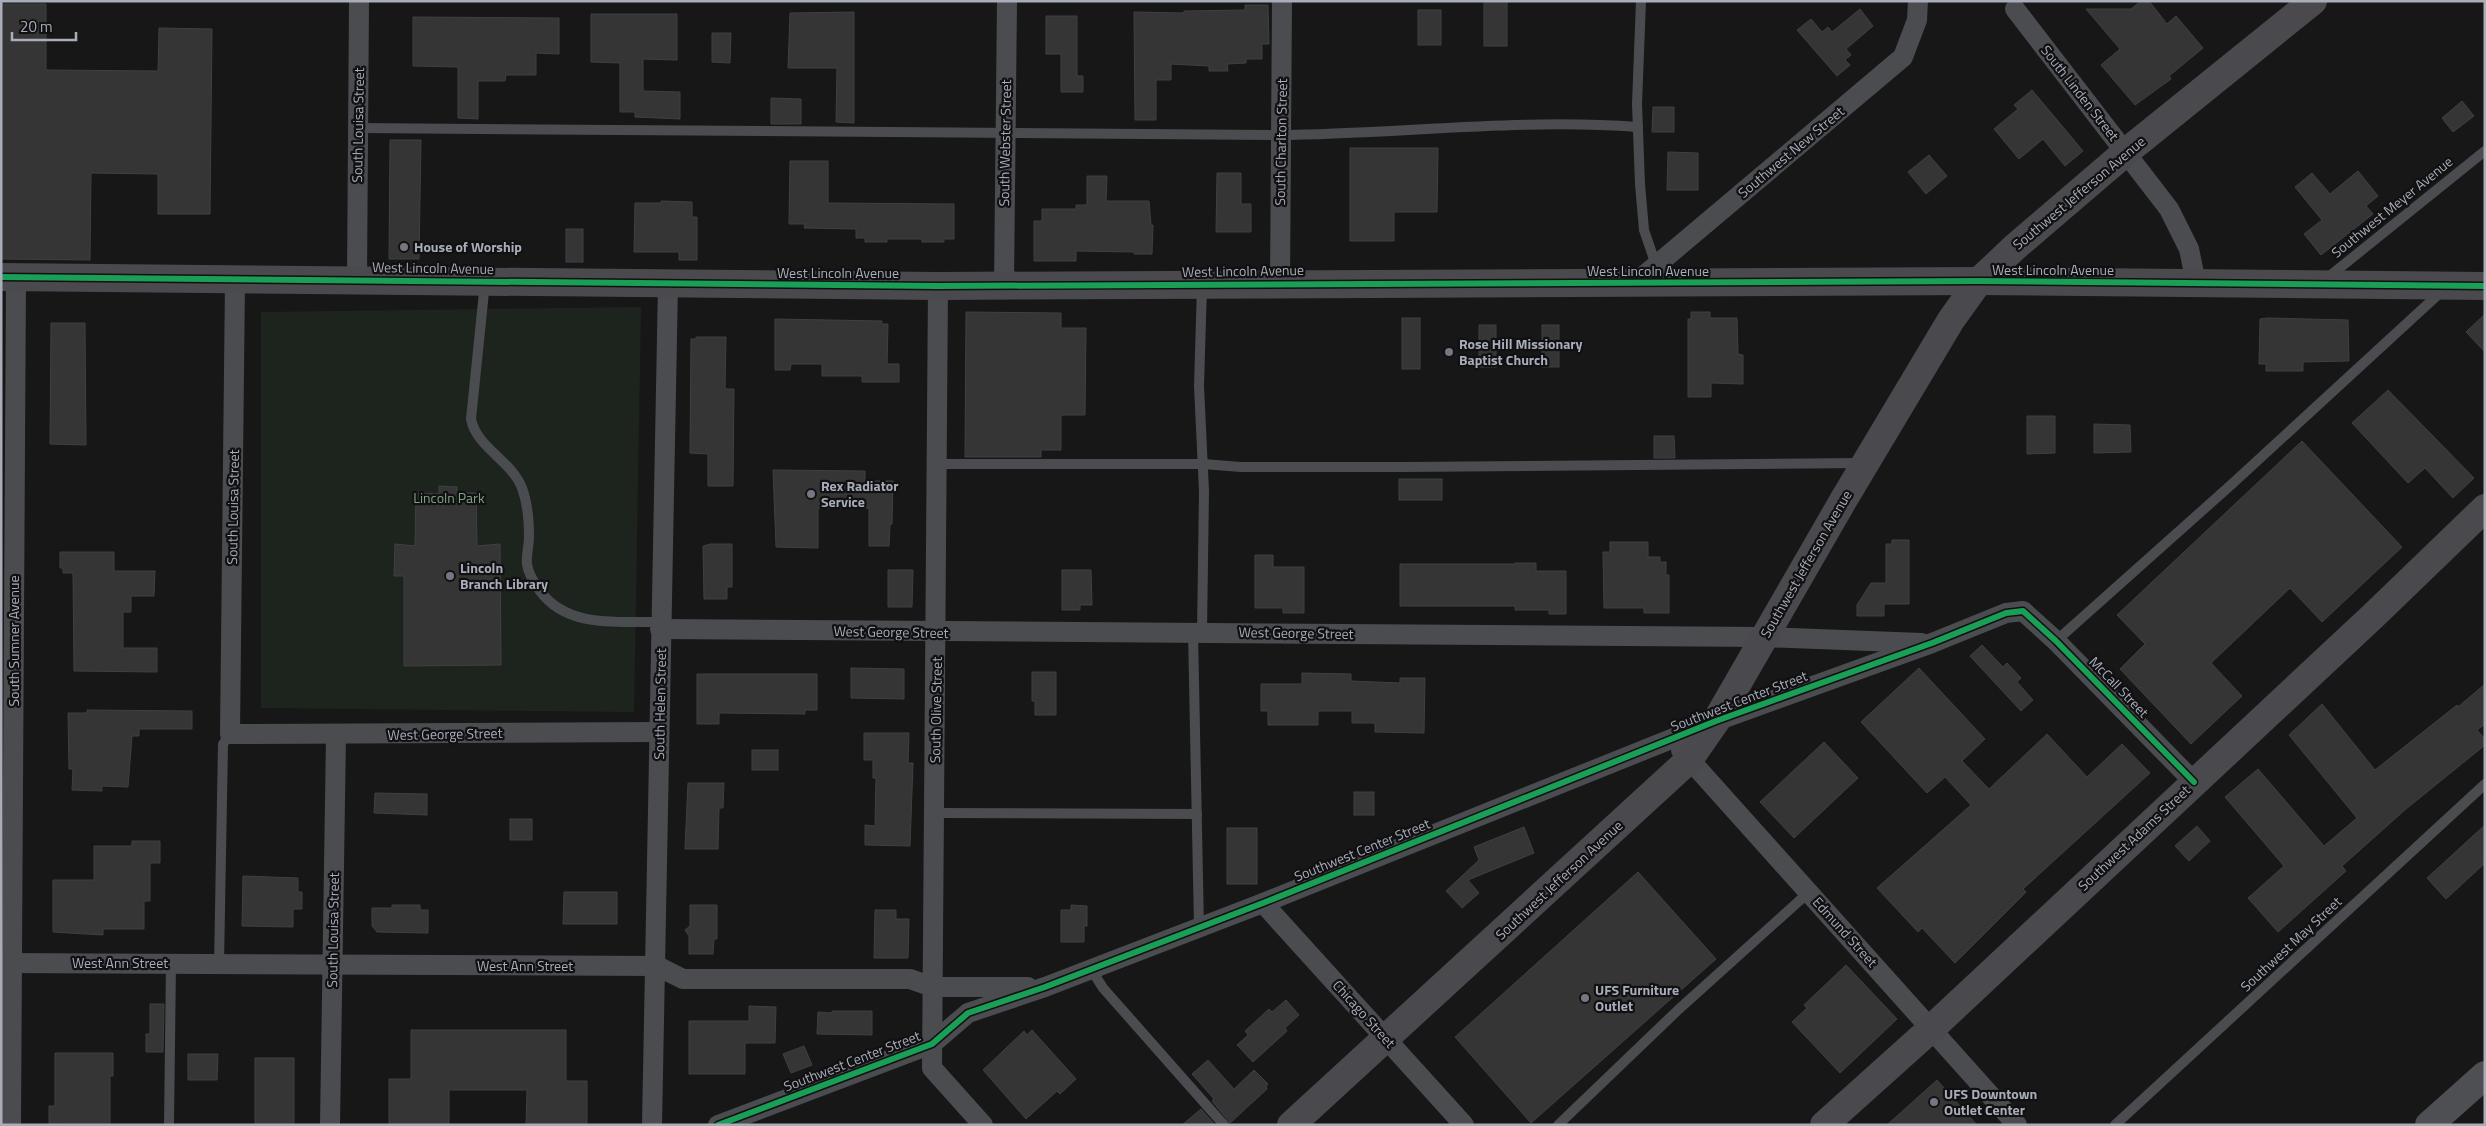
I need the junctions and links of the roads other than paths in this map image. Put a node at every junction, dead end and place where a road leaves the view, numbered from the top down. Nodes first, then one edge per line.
1 (360, 1) edge
2 (1007, 1) edge
3 (1282, 1) edge
4 (1642, 1) edge
5 (1918, 1) edge
6 (2313, 1) edge
7 (2015, 9) dead end
8 (1638, 127) junction
9 (358, 128) junction
10 (1005, 132) junction
11 (1282, 135) junction
12 (2485, 151) edge
13 (2126, 152) junction
14 (1656, 265) junction
15 (9, 277) edge
16 (236, 280) junction
17 (357, 280) junction
18 (485, 282) junction
19 (1979, 282) junction
20 (1280, 283) junction
21 (2196, 283) junction
22 (668, 284) junction
23 (1634, 284) junction
24 (1004, 285) junction
25 (1202, 285) junction
26 (2318, 285) junction
27 (2449, 285) junction
28 (938, 286) junction
29 (2485, 286) edge
30 (1866, 463) junction
31 (938, 464) junction
32 (1203, 464) junction
33 (2485, 508) edge
34 (2023, 611) joint
35 (660, 626) junction
36 (937, 632) junction
37 (1197, 632) junction
38 (1763, 637) junction
39 (2056, 641) junction
40 (1932, 643) junction
41 (1716, 722) junction
42 (659, 732) junction
43 (230, 734) junction
44 (336, 736) junction
45 (1681, 750) junction
46 (2194, 782) junction
47 (2485, 784) edge
48 (935, 813) junction
49 (1197, 814) junction
50 (1809, 892) junction
51 (1263, 903) junction
52 (1199, 927) junction
53 (7, 963) edge
54 (171, 963) junction
55 (219, 964) junction
56 (332, 966) junction
57 (657, 966) junction
58 (1091, 969) junction
59 (933, 987) junction
60 (1045, 987) junction
61 (1932, 1028) junction
62 (1387, 1039) junction
63 (932, 1044) junction
64 (2485, 1075) edge
65 (11, 1125) edge
66 (169, 1125) edge
67 (330, 1125) edge
68 (652, 1125) edge
69 (718, 1125) edge
70 (983, 1125) edge
71 (1224, 1125) edge
72 (1291, 1125) edge
73 (1464, 1125) edge
74 (1558, 1125) edge
75 (1824, 1125) edge
76 (2017, 1125) edge
77 (2115, 1125) edge
78 (2429, 1125) edge

1 - 9 street, South Louisa Street
2 - 10 street, South Webster Street
3 - 11 street, South Charlton Street
4 - 8 lane
5 - 14 street, Southwest New Street
6 - 13 main road, Southwest Jefferson Avenue
7 - 13 street, South Linden Street
8 - 11 lane
8 - 14 lane
9 - 10 lane
9 - 17 street, South Louisa Street
10 - 11 lane
10 - 24 street, South Webster Street
11 - 20 street, South Charlton Street
12 - 26 lane, Southwest Meyer Avenue
13 - 19 main road, Southwest Jefferson Avenue
13 - 21 street, South Linden Street
14 - 23 street, Southwest New Street
15 - 16 main road, West Lincoln Avenue
15 - 53 street, South Sumner Avenue
16 - 17 main road, West Lincoln Avenue
16 - 43 street, South Louisa Street
17 - 18 main road, West Lincoln Avenue
18 - 22 main road, West Lincoln Avenue
18 - 35 lane
19 - 21 main road, West Lincoln Avenue
19 - 23 main road, West Lincoln Avenue
19 - 30 main road, Southwest Jefferson Avenue
20 - 23 main road, West Lincoln Avenue
20 - 25 main road, West Lincoln Avenue
21 - 26 main road, West Lincoln Avenue
22 - 28 main road, West Lincoln Avenue
22 - 35 street, South Helen Street
24 - 25 main road, West Lincoln Avenue
24 - 28 main road, West Lincoln Avenue
25 - 32 lane
26 - 27 main road, West Lincoln Avenue
27 - 29 main road, West Lincoln Avenue
27 - 39 lane
28 - 31 street, South Olive Street
30 - 32 lane
30 - 38 main road, Southwest Jefferson Avenue
31 - 32 lane
31 - 36 street, South Olive Street
32 - 37 lane
33 - 46 main road, Southwest Adams Street
34 - 39 street, McCall Street
34 - 40 street, Southwest Center Street
35 - 36 street, West George Street
35 - 42 street, South Helen Street
36 - 37 street, West George Street
36 - 48 street, South Olive Street
37 - 38 street, West George Street
37 - 49 lane
38 - 40 street, West George Street
38 - 41 main road, Southwest Jefferson Avenue
39 - 46 street, McCall Street
40 - 41 street, Southwest Center Street
41 - 45 main road, Southwest Jefferson Avenue
42 - 44 street, West George Street
42 - 57 street, South Helen Street
43 - 44 street, West George Street
43 - 55 lane
44 - 56 street, South Louisa Street
45 - 50 street, Edmund Street
45 - 51 street, Southwest Center Street
45 - 62 main road, Southwest Jefferson Avenue
46 - 61 main road, Southwest Adams Street
47 - 77 lane, Southwest May Street
48 - 49 lane
48 - 59 street, South Olive Street
49 - 52 lane
50 - 61 street, Edmund Street
50 - 74 lane
51 - 52 street, Southwest Center Street
51 - 62 street, Chicago Street
52 - 58 street, Southwest Center Street
53 - 54 street, West Ann Street
53 - 65 street, South Sumner Avenue
54 - 55 street, West Ann Street
54 - 66 lane
55 - 56 street, West Ann Street
56 - 57 street, West Ann Street
56 - 67 street, South Louisa Street
57 - 59 street, West Ann Street
57 - 68 street, South Helen Street
58 - 60 street, Southwest Center Street
58 - 71 lane
59 - 60 street, West Ann Street
59 - 63 street, South Olive Street
60 - 63 street, Southwest Center Street
61 - 75 main road, Southwest Adams Street
61 - 76 street, Edmund Street
62 - 72 main road, Southwest Jefferson Avenue
62 - 73 street, Chicago Street
63 - 69 street, Southwest Center Street
63 - 70 street, South Olive Street
64 - 78 main road

